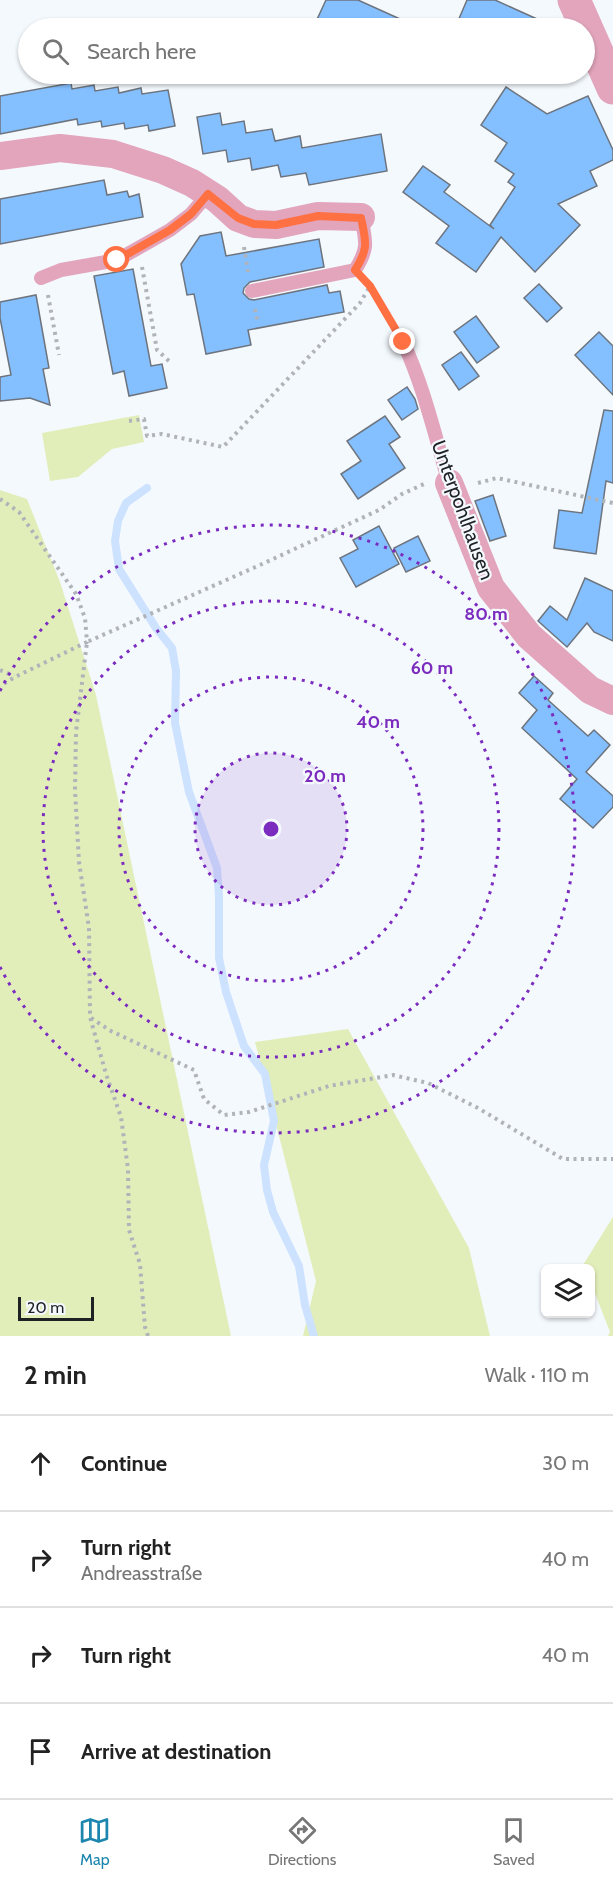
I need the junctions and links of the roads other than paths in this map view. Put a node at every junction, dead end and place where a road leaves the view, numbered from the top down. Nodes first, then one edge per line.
1 (574, 0) edge
2 (582, 18) edge
3 (595, 47) edge
4 (610, 81) edge
5 (0, 156) edge
6 (208, 194) junction
7 (361, 218) joint
8 (41, 278) road end
9 (252, 291) dead end
10 (403, 342) road end
11 (449, 483) joint
12 (613, 701) edge

1 - 2 street
3 - 4 street
5 - 6 street
6 - 7 street
6 - 8 lane
7 - 9 lane
10 - 11 lane, Unterpohlhausen
11 - 12 street, Unterpohlhausen

